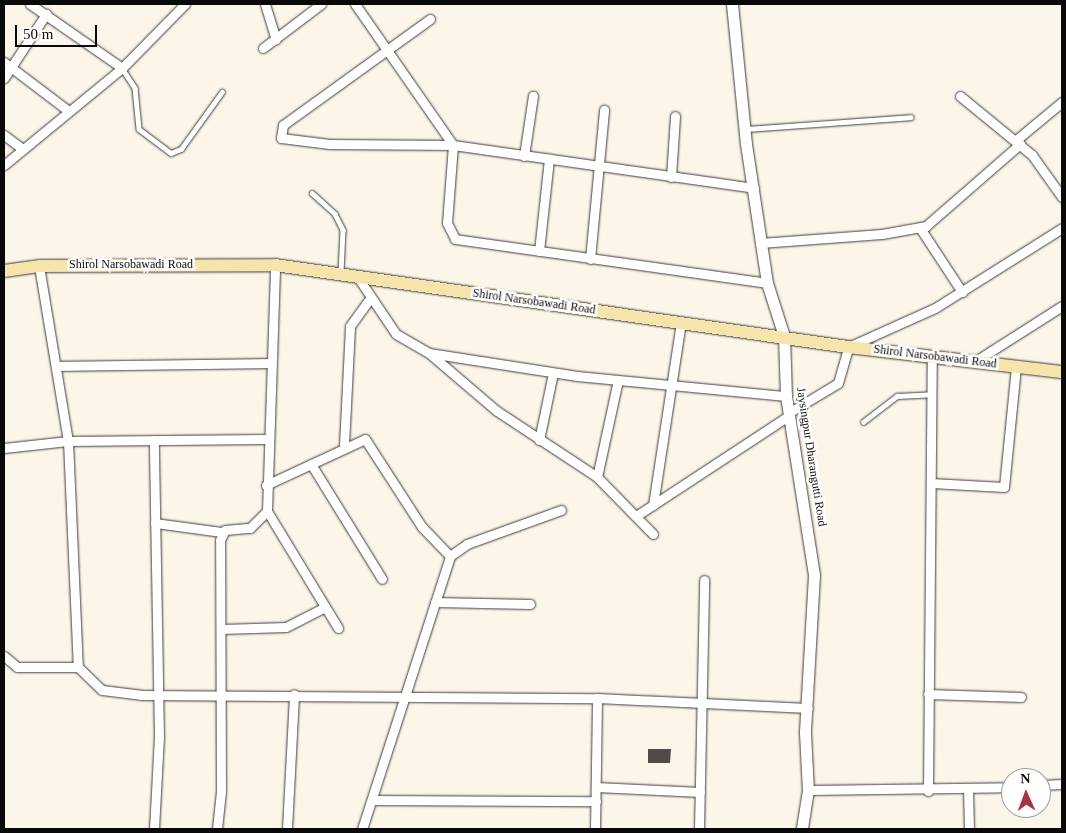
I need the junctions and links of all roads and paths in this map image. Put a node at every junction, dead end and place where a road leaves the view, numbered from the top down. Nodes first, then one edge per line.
1 (30, 4) edge
2 (185, 4) edge
3 (265, 4) edge
4 (321, 4) edge
5 (355, 4) edge
6 (732, 4) edge
7 (46, 14) junction
8 (430, 19) dead end
9 (276, 39) junction
10 (264, 48) dead end
11 (384, 53) junction
12 (7, 64) edge
13 (122, 68) junction
14 (4, 78) edge
15 (222, 92) dead end
16 (533, 96) dead end
17 (960, 96) dead end
18 (1062, 102) edge
19 (66, 109) junction
20 (604, 110) dead end
21 (675, 116) dead end
22 (911, 117) dead end
23 (745, 130) junction
24 (4, 135) edge
25 (1018, 142) junction
26 (453, 145) junction
27 (22, 148) junction
28 (524, 156) junction
29 (549, 160) junction
30 (4, 165) edge
31 (600, 167) junction
32 (670, 177) junction
33 (754, 188) junction
34 (312, 193) dead end
35 (1062, 197) edge
36 (920, 228) junction
37 (1062, 228) edge
38 (760, 243) junction
39 (539, 251) junction
40 (590, 258) junction
41 (275, 265) junction
42 (38, 266) junction
43 (4, 272) edge
44 (341, 276) junction
45 (359, 278) junction
46 (768, 283) junction
47 (962, 292) junction
48 (370, 298) junction
49 (1062, 306) edge
50 (681, 322) junction
51 (784, 336) junction
52 (848, 347) junction
53 (429, 353) junction
54 (932, 357) junction
55 (974, 362) junction
56 (270, 363) junction
57 (57, 366) junction
58 (1016, 367) junction
59 (1062, 372) edge
60 (554, 373) junction
61 (618, 380) junction
62 (674, 387) junction
63 (932, 394) junction
64 (786, 396) junction
65 (790, 414) junction
66 (863, 422) dead end
67 (267, 439) junction
68 (154, 440) junction
69 (539, 440) junction
70 (68, 441) junction
71 (344, 445) junction
72 (4, 448) edge
73 (311, 464) junction
74 (597, 477) junction
75 (931, 483) junction
76 (266, 485) junction
77 (654, 505) junction
78 (562, 510) dead end
79 (267, 511) junction
80 (636, 516) junction
81 (155, 523) junction
82 (222, 532) junction
83 (653, 534) dead end
84 (450, 556) junction
85 (382, 579) dead end
86 (704, 580) dead end
87 (436, 602) junction
88 (530, 604) dead end
89 (325, 607) junction
90 (338, 628) dead end
91 (221, 629) junction
92 (4, 656) edge
93 (78, 667) junction
94 (294, 694) junction
95 (406, 694) junction
96 (928, 694) junction
97 (157, 696) junction
98 (221, 696) junction
99 (1021, 697) dead end
100 (596, 698) junction
101 (701, 703) junction
102 (808, 708) junction
103 (596, 787) junction
104 (1001, 787) edge
105 (968, 789) junction
106 (808, 790) junction
107 (928, 791) junction
108 (700, 792) junction
109 (372, 800) junction
110 (596, 800) junction
111 (154, 829) edge
112 (217, 829) edge
113 (287, 829) edge
114 (362, 829) edge
115 (595, 829) edge
116 (699, 829) edge
117 (802, 829) edge
118 (969, 829) edge

1 - 7 street
2 - 13 street
3 - 9 street
4 - 9 street
5 - 11 street
6 - 23 street, Jaysingpur Dharangutti Road
7 - 12 street
7 - 13 street
8 - 11 street
9 - 10 street
11 - 26 street
11 - 26 street
12 - 14 street
12 - 19 street
13 - 15 lane
13 - 19 street
16 - 28 street
17 - 25 street
18 - 25 street
19 - 27 street
20 - 31 street
21 - 32 street
22 - 23 lane
23 - 33 street, Jaysingpur Dharangutti Road
24 - 27 street
25 - 35 street
25 - 36 street
26 - 28 street
26 - 39 street
27 - 30 street
28 - 29 street
29 - 31 street
29 - 39 street
31 - 32 street
31 - 40 street
32 - 33 street
33 - 38 street, Jaysingpur Dharangutti Road
34 - 44 lane
36 - 38 street
36 - 47 street
37 - 47 street
38 - 46 street, Jaysingpur Dharangutti Road
39 - 40 street
40 - 46 street
41 - 42 main road, Shirol Narsobawadi Road
41 - 44 main road, Shirol Narsobawadi Road
41 - 56 street
42 - 43 main road, Shirol Narsobawadi Road
42 - 57 street
44 - 45 main road, Shirol Narsobawadi Road
45 - 48 street
45 - 50 main road, Shirol Narsobawadi Road
46 - 51 street, Jaysingpur Dharangutti Road
47 - 52 street
48 - 53 street
48 - 71 street
49 - 55 street
50 - 51 main road, Shirol Narsobawadi Road
50 - 62 street
51 - 52 main road, Shirol Narsobawadi Road
51 - 64 street, Jaysingpur Dharangutti Road
52 - 54 main road, Shirol Narsobawadi Road
52 - 65 street
53 - 60 street
53 - 69 street
54 - 55 main road, Shirol Narsobawadi Road
54 - 63 street
55 - 58 main road, Shirol Narsobawadi Road
56 - 57 street
56 - 67 street
57 - 70 street
58 - 59 main road, Shirol Narsobawadi Road
58 - 75 street
60 - 61 street
60 - 69 street
61 - 62 street
61 - 74 street
62 - 64 street
62 - 77 street
63 - 66 lane
63 - 75 street
64 - 65 street, Jaysingpur Dharangutti Road
65 - 77 street
65 - 102 street, Jaysingpur Dharangutti Road
67 - 68 street
67 - 76 street
68 - 70 street
68 - 81 street
69 - 74 street
70 - 72 street
70 - 93 street
71 - 73 street
71 - 84 street
73 - 76 street
73 - 85 street
74 - 80 street
75 - 96 street
76 - 79 street
77 - 80 street
78 - 84 street
79 - 82 street
79 - 89 street
80 - 83 street
81 - 82 street
81 - 97 street
82 - 91 street
84 - 87 street
86 - 101 street
87 - 88 street
87 - 95 street
89 - 90 street
89 - 91 street
91 - 98 street
92 - 93 street
93 - 97 street
94 - 95 street
94 - 98 street
94 - 113 street
95 - 100 street
95 - 109 street
96 - 99 street
96 - 107 street
97 - 98 street
97 - 111 street
98 - 112 street
100 - 101 street
100 - 103 street
101 - 102 street
101 - 108 street
102 - 106 street, Jaysingpur Dharangutti Road
103 - 108 street
103 - 110 street
104 - 105 street
105 - 107 street
105 - 118 street
106 - 107 street
106 - 117 street, Jaysingpur Dharangutti Road
108 - 116 street
109 - 110 street
109 - 114 street
110 - 115 street

